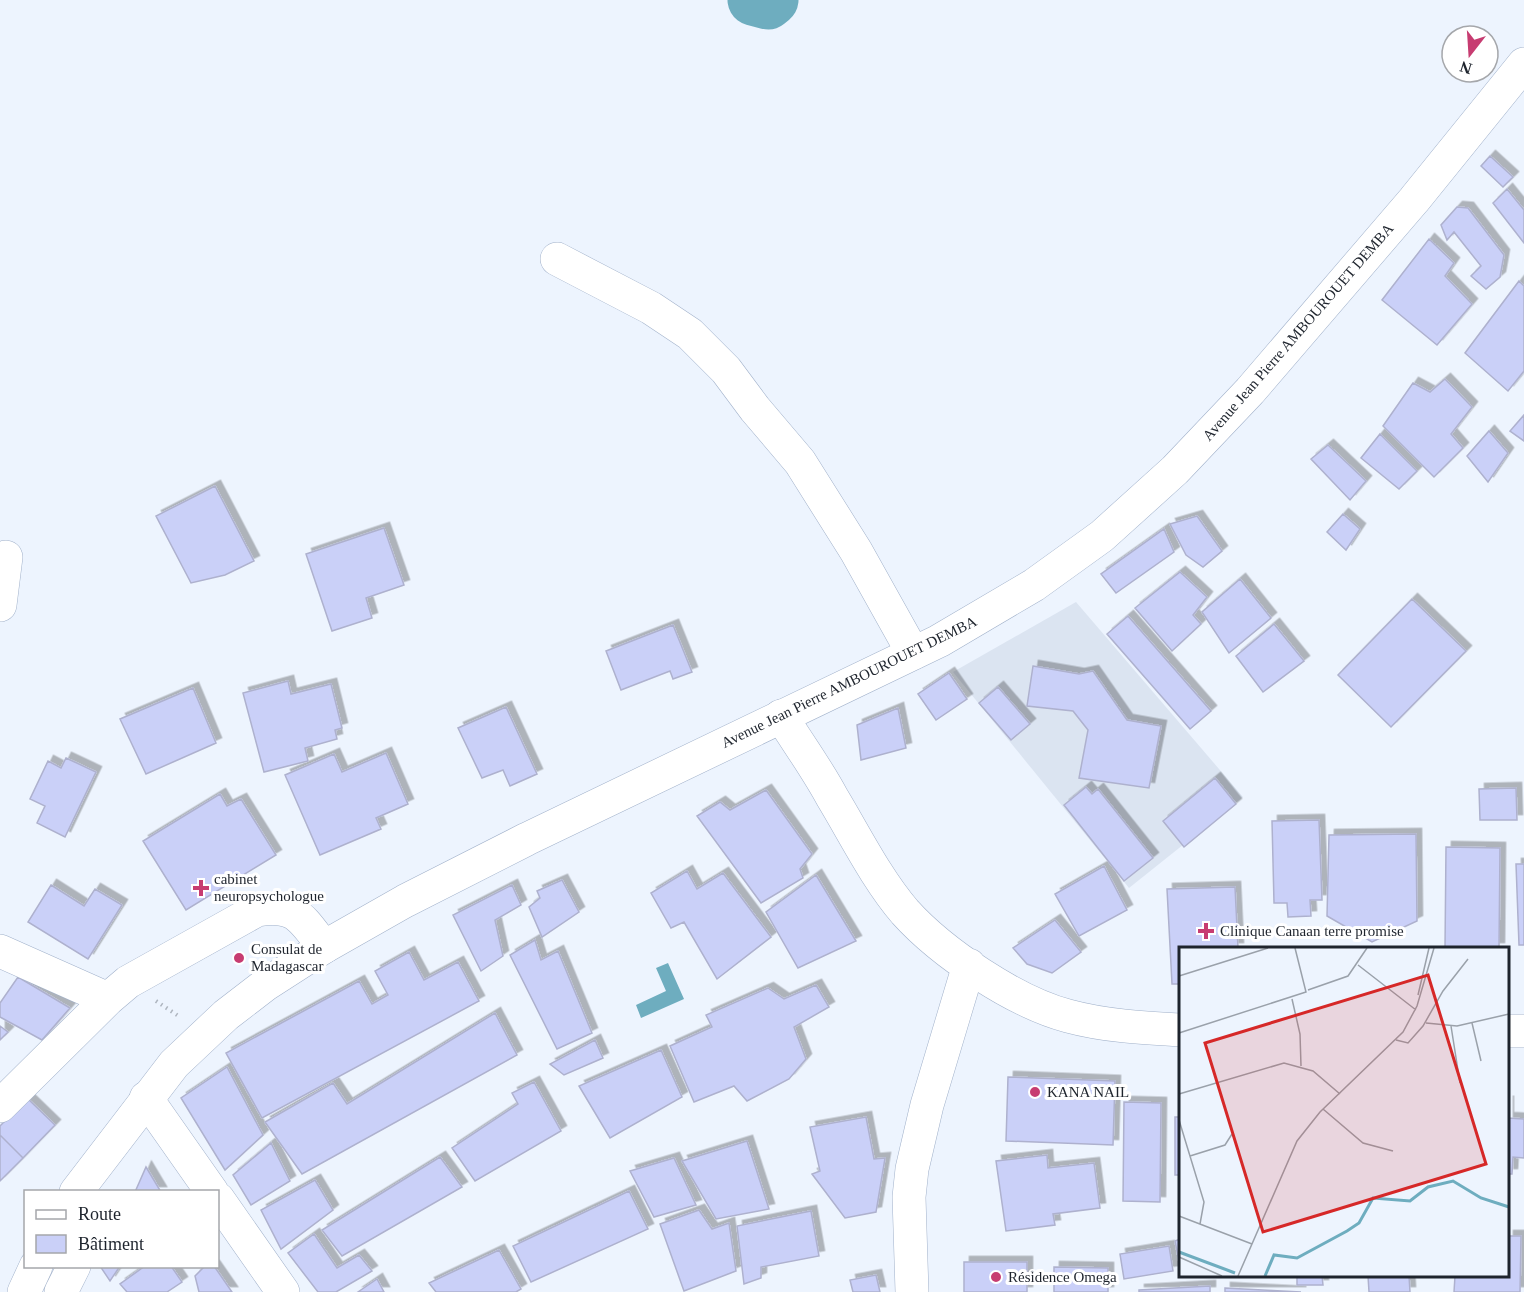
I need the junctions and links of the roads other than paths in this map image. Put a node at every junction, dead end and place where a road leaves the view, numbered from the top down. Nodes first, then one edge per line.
1 (1524, 64) edge
2 (557, 259) dead end
3 (6, 557) dead end
4 (0, 605) edge
5 (913, 653) junction
6 (781, 716) junction
7 (324, 947) junction
8 (0, 951) edge
9 (969, 965) junction
10 (118, 990) junction
11 (1179, 1030) edge
12 (146, 1098) junction
13 (0, 1106) edge
14 (107, 1153) junction
15 (77, 1190) edge
16 (102, 1190) edge
17 (211, 1190) edge
18 (219, 1200) edge
19 (35, 1268) edge
20 (73, 1268) edge
21 (24, 1292) edge
22 (61, 1292) edge
23 (283, 1292) edge
24 (912, 1292) edge

1 - 5 street, Avenue Jean Pierre AMBOUROUET DEMBA
2 - 5 street
3 - 4 street
5 - 6 street, Avenue Jean Pierre AMBOUROUET DEMBA
6 - 7 street, Avenue Jean Pierre AMBOUROUET DEMBA
6 - 9 street
7 - 10 street
7 - 12 street, Avenue Jean Pierre AMBOUROUET DEMBA
8 - 10 street
9 - 11 street
9 - 24 street
10 - 13 street
12 - 14 street, Avenue Jean Pierre AMBOUROUET DEMBA
12 - 17 street
14 - 15 street, Avenue Jean Pierre AMBOUROUET DEMBA
14 - 16 street
18 - 23 street
19 - 21 street
20 - 22 street

